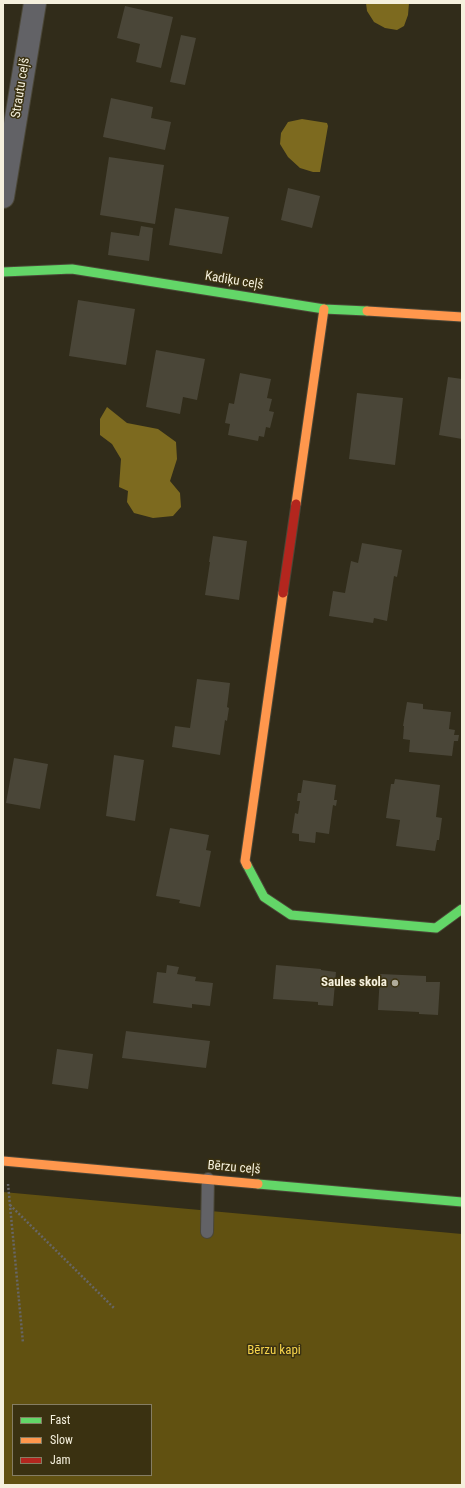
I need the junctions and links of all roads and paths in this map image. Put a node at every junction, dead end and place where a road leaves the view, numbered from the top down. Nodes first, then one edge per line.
1 (35, 3) edge
2 (3, 197) edge
3 (3, 272) edge
4 (324, 309) junction
5 (462, 317) edge
6 (462, 909) edge
7 (5, 1161) edge
8 (208, 1179) junction
9 (462, 1202) edge
10 (9, 1205) junction
11 (207, 1232) dead end
12 (114, 1308) dead end
13 (23, 1343) dead end

1 - 2 street, Strautu ceļš
3 - 4 street, Kadiķu ceļš
4 - 5 street, Kadiķu ceļš
4 - 6 street
7 - 8 street, Bērzu ceļš
7 - 10 path
8 - 9 street, Bērzu ceļš
8 - 11 lane
10 - 12 path
10 - 13 path

